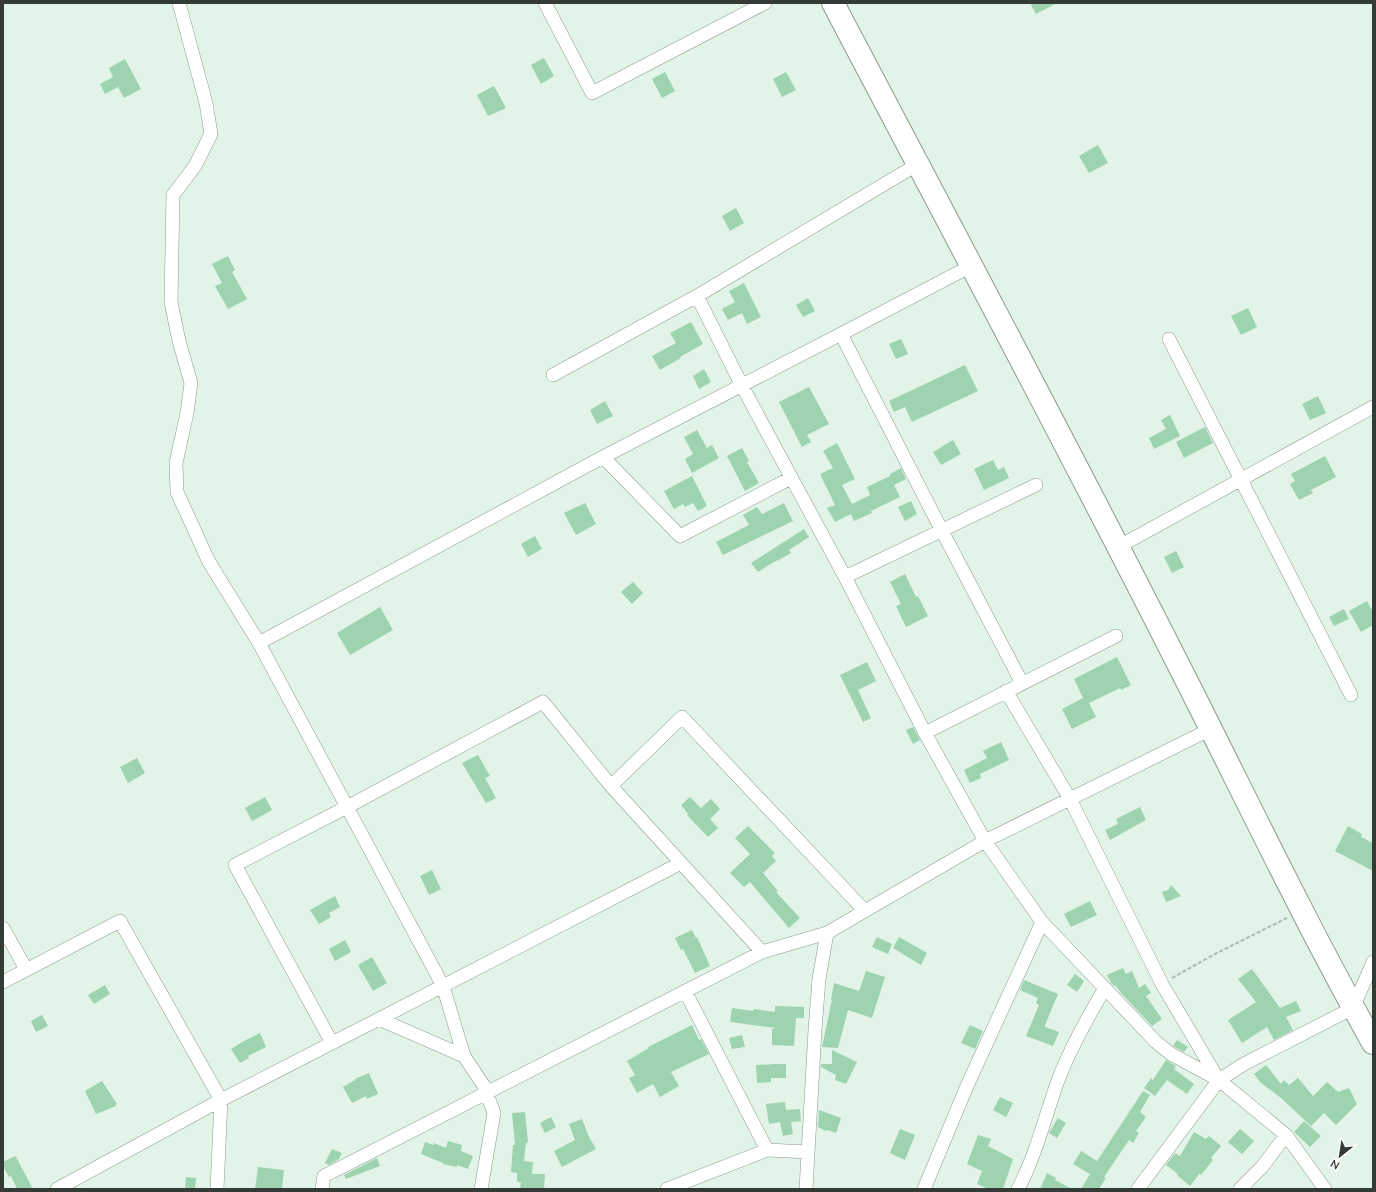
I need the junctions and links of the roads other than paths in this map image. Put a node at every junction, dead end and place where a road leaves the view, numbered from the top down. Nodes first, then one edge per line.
1 (180, 3) edge
2 (544, 3) edge
3 (765, 3) edge
4 (833, 3) edge
5 (918, 164) junction
6 (971, 266) junction
7 (697, 296) junction
8 (841, 334) junction
9 (1169, 339) dead end
10 (553, 375) dead end
11 (742, 386) junction
12 (1373, 407) edge
13 (603, 457) junction
14 (792, 478) junction
15 (1242, 479) junction
16 (1036, 485) dead end
17 (942, 531) junction
18 (1118, 547) junction
19 (845, 577) junction
20 (1116, 636) dead end
21 (259, 643) junction
22 (1022, 683) junction
23 (1006, 692) junction
24 (1351, 694) dead end
25 (1211, 729) junction
26 (925, 733) junction
27 (611, 786) junction
28 (1070, 799) junction
29 (347, 807) junction
30 (985, 841) junction
31 (681, 863) junction
32 (865, 912) junction
33 (1042, 922) junction
34 (3, 928) edge
35 (827, 933) junction
36 (762, 952) junction
37 (1373, 962) edge
38 (26, 969) junction
39 (3, 982) edge
40 (443, 986) junction
41 (1105, 988) junction
42 (685, 991) junction
43 (1353, 1008) junction
44 (379, 1019) junction
45 (332, 1043) junction
46 (1373, 1043) edge
47 (464, 1056) junction
48 (1219, 1080) junction
49 (486, 1093) junction
50 (221, 1100) junction
51 (1286, 1135) junction
52 (767, 1150) junction
53 (808, 1152) junction
54 (57, 1189) edge
55 (217, 1189) edge
56 (322, 1189) edge
57 (481, 1189) edge
58 (667, 1189) edge
59 (806, 1189) edge
60 (924, 1189) edge
61 (1018, 1189) edge
62 (1138, 1189) edge
63 (1240, 1189) edge
64 (1325, 1189) edge

1 - 21 street
2 - 3 street
4 - 5 highway
5 - 6 highway
5 - 7 street
6 - 8 street
6 - 18 highway
7 - 10 street
7 - 11 street
8 - 11 street
8 - 17 street
9 - 15 street
11 - 13 street
11 - 14 street
12 - 15 street
13 - 14 street
13 - 21 street
14 - 19 street
15 - 18 street
15 - 24 street
16 - 17 street
17 - 19 street
17 - 22 street
18 - 25 highway
19 - 26 street
20 - 22 street
21 - 29 street
22 - 23 street
23 - 26 street
23 - 28 street
25 - 28 street
25 - 43 highway
26 - 30 street
27 - 29 street
27 - 31 street
27 - 32 street
28 - 30 street
28 - 48 street
29 - 40 street
29 - 45 street
30 - 32 street
30 - 33 street
31 - 36 street
31 - 40 street
32 - 35 street
33 - 41 street
33 - 60 street
34 - 38 street
35 - 36 street
35 - 53 street
36 - 42 street
37 - 43 street
38 - 39 street
38 - 50 street
40 - 44 street
40 - 47 street
41 - 48 street
41 - 61 street
42 - 49 street
42 - 52 street
43 - 46 highway
43 - 48 street
44 - 45 street
44 - 47 street
45 - 50 street
47 - 49 street
48 - 51 street
48 - 62 street
49 - 56 street
49 - 57 street
50 - 54 street
50 - 55 street
51 - 63 street
51 - 64 street
52 - 53 street
52 - 58 street
53 - 59 street

